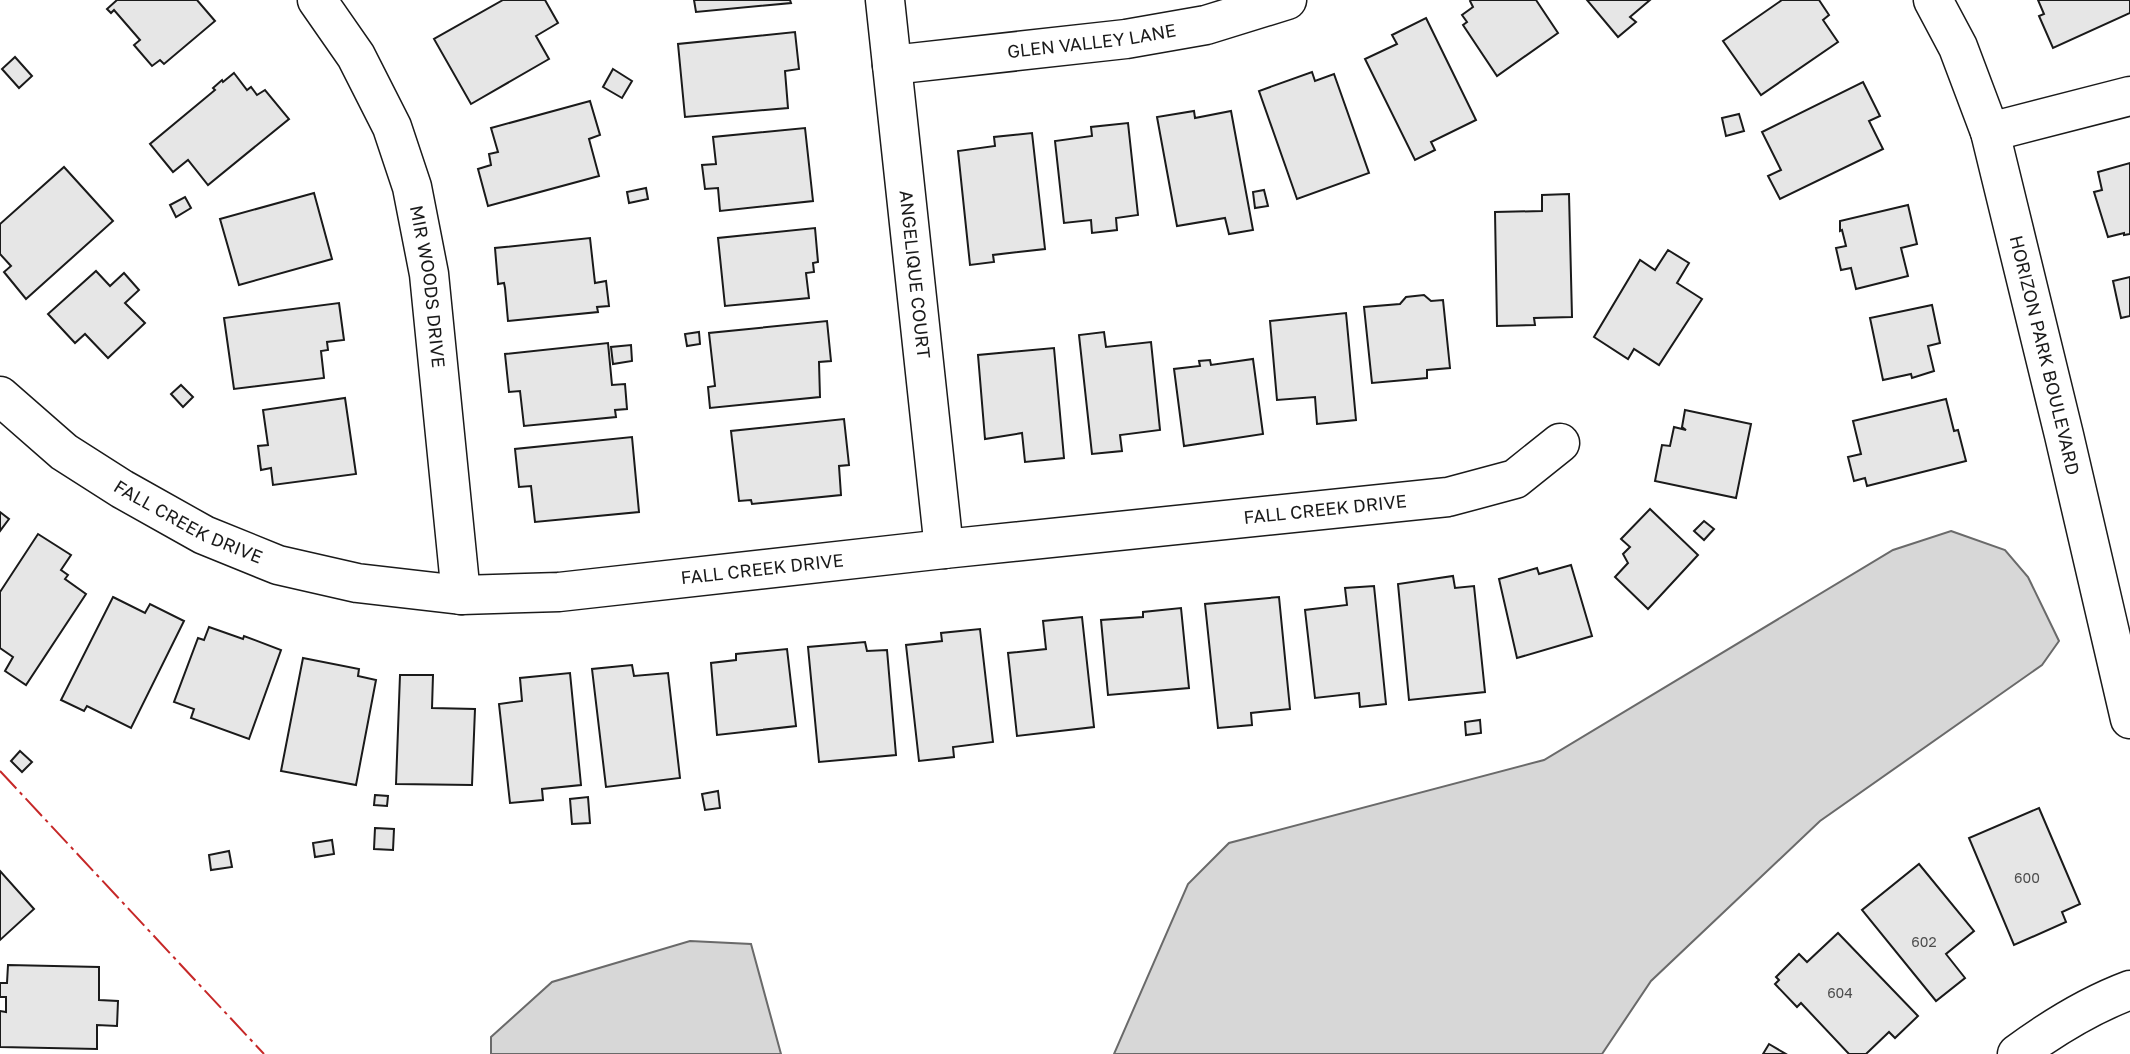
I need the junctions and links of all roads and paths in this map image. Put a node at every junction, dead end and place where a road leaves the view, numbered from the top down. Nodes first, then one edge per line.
1 (317, 0) edge
2 (885, 0) edge
3 (1287, 0) edge
4 (1933, 0) edge
5 (892, 65) junction
6 (2130, 96) edge
7 (1990, 132) junction
8 (0, 396) edge
9 (1560, 443) dead end
10 (944, 549) junction
11 (461, 595) junction
12 (2130, 719) edge
13 (2130, 990) edge
14 (2017, 1054) edge

1 - 11 street, MIR WOODS DRIVE
2 - 5 street, ANGELIQUE COURT
3 - 5 street, GLEN VALLEY LANE
4 - 7 street, HORIZON PARK BOULEVARD
5 - 10 street, ANGELIQUE COURT
6 - 7 street
7 - 12 street, HORIZON PARK BOULEVARD
8 - 11 street, FALL CREEK DRIVE
9 - 10 street, FALL CREEK DRIVE
10 - 11 street, FALL CREEK DRIVE
13 - 14 street

